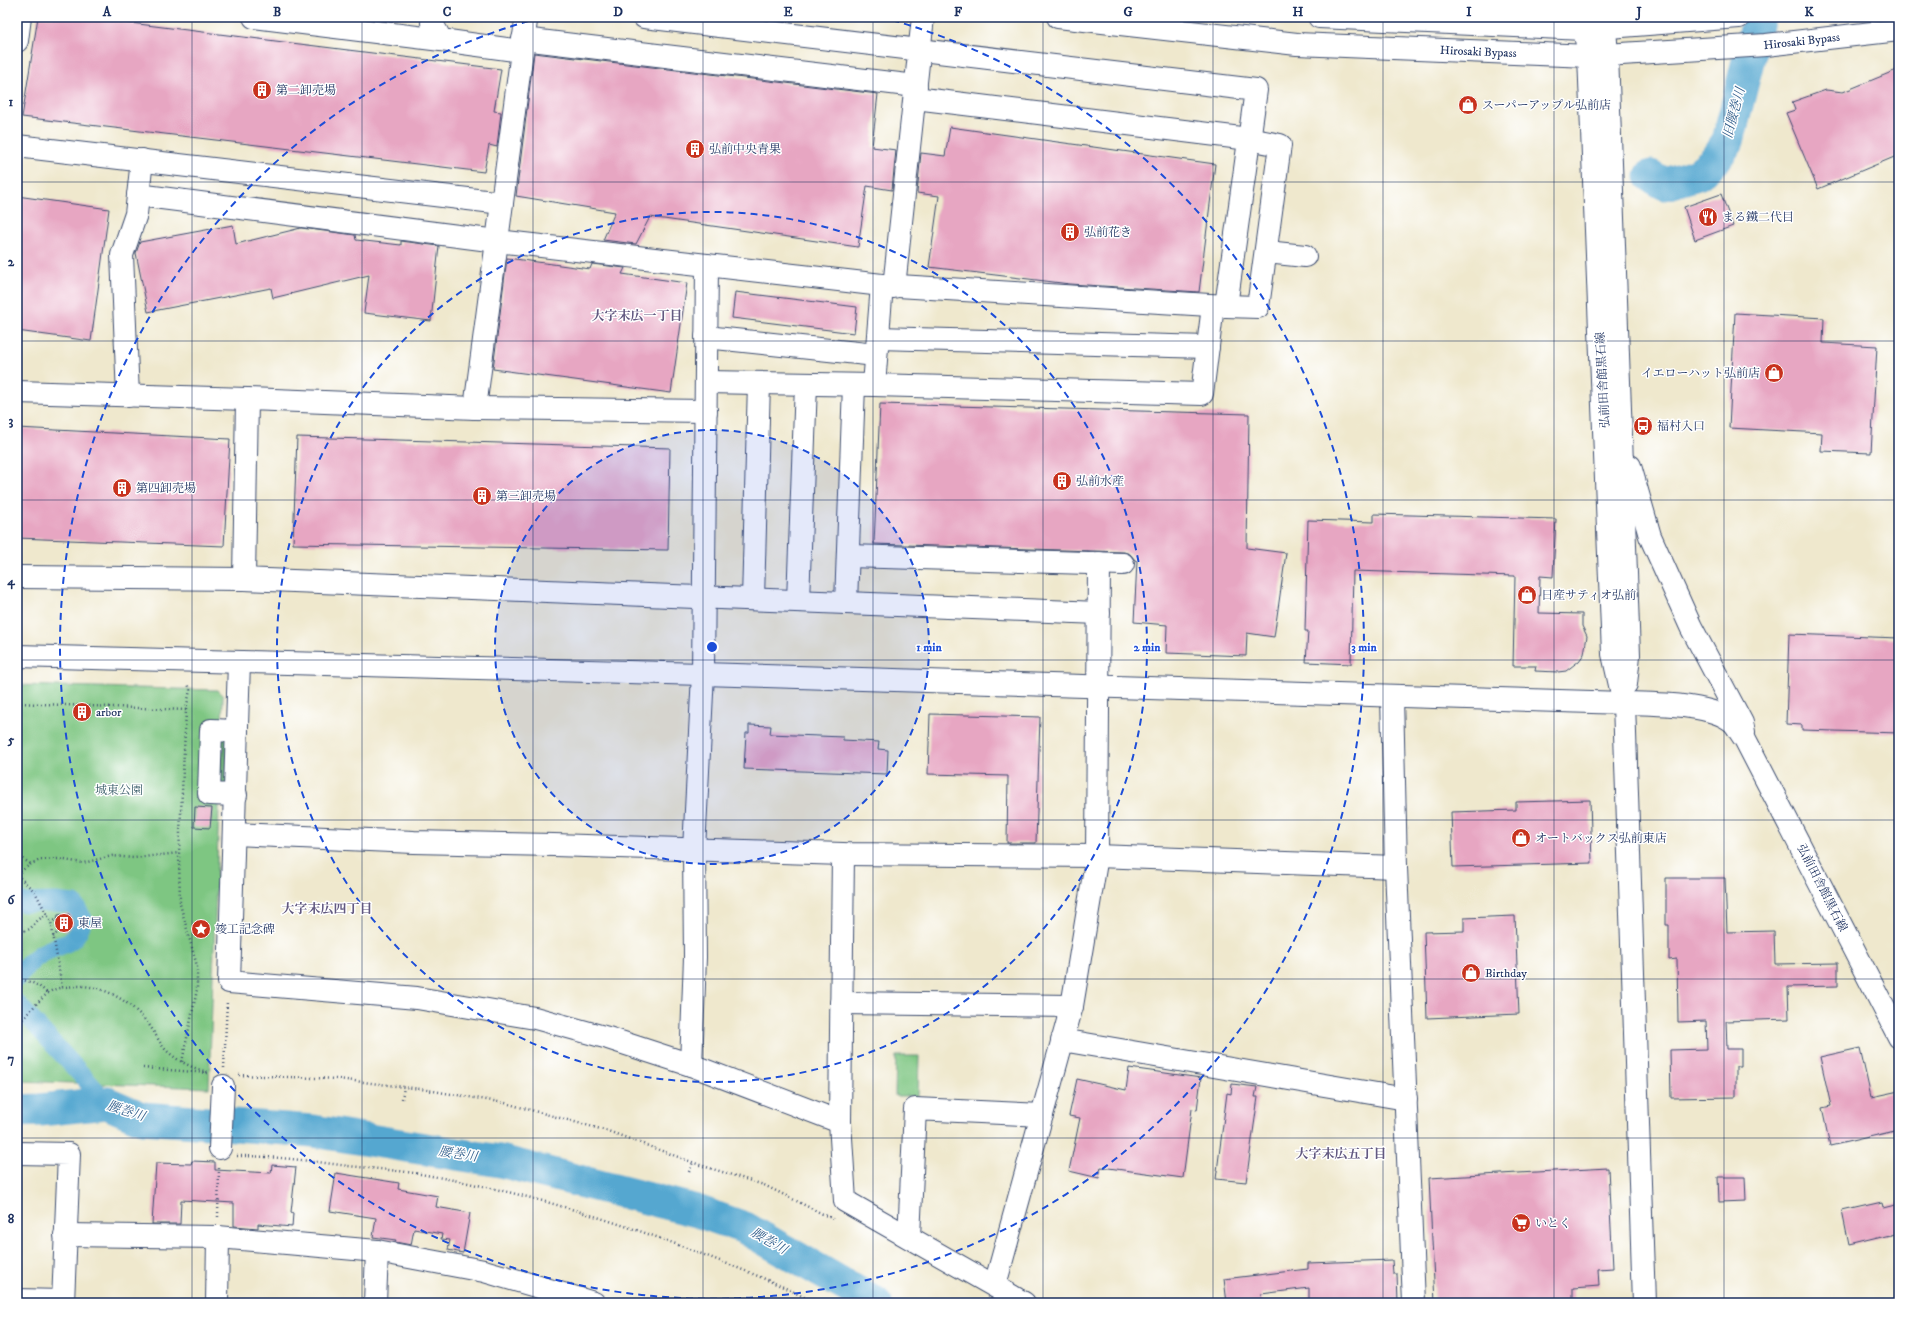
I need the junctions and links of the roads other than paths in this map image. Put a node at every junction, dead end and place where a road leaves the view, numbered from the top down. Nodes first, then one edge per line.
1 (20, 17) edge
2 (254, 17) edge
3 (432, 17) edge
4 (644, 17) edge
5 (923, 17) edge
6 (1058, 17) edge
7 (1319, 17) edge
8 (1734, 17) edge
9 (1465, 21) edge
10 (1594, 23) edge
11 (521, 29) edge
12 (1899, 30) edge
13 (442, 40) junction
14 (17, 41) edge
15 (919, 50) junction
16 (1598, 55) junction
17 (916, 92) junction
18 (1249, 139) junction
19 (17, 146) edge
20 (142, 160) junction
21 (138, 195) junction
22 (502, 203) junction
23 (497, 241) junction
24 (1266, 252) junction
25 (1305, 256) dead end
26 (707, 266) junction
27 (888, 286) junction
28 (1220, 306) junction
29 (706, 337) junction
30 (877, 346) junction
31 (1208, 347) junction
32 (706, 382) junction
33 (759, 383) junction
34 (806, 384) junction
35 (864, 385) junction
36 (17, 392) edge
37 (128, 396) junction
38 (247, 399) junction
39 (475, 408) junction
40 (706, 411) junction
41 (1620, 433) junction
42 (848, 556) junction
43 (1099, 563) junction
44 (1123, 564) dead end
45 (17, 577) edge
46 (244, 579) junction
47 (704, 597) junction
48 (753, 599) junction
49 (798, 601) junction
50 (846, 603) junction
51 (1099, 613) junction
52 (17, 656) edge
53 (239, 662) junction
54 (703, 674) junction
55 (1098, 686) junction
56 (1392, 696) junction
57 (1624, 703) junction
58 (1745, 739) junction
59 (235, 834) junction
60 (694, 849) junction
61 (843, 854) junction
62 (1097, 856) junction
63 (1396, 867) junction
64 (841, 1003) junction
65 (1072, 1006) junction
66 (1899, 1037) edge
67 (1062, 1040) junction
68 (692, 1065) junction
69 (222, 1076) road end
70 (1406, 1100) junction
71 (1042, 1115) junction
72 (840, 1122) junction
73 (220, 1152) road end
74 (17, 1153) edge
75 (66, 1235) junction
76 (218, 1237) junction
77 (910, 1237) junction
78 (377, 1250) junction
79 (995, 1285) junction
80 (17, 1300) edge
81 (63, 1302) edge
82 (217, 1303) edge
83 (375, 1303) edge
84 (594, 1303) edge
85 (1024, 1303) edge
86 (1414, 1303) edge
87 (1644, 1303) edge

1 - 14 main road
2 - 13 main road
3 - 13 main road
4 - 15 main road
5 - 15 main road
6 - 16 main road, Hirosaki Bypass
7 - 9 main road
8 - 10 main road
9 - 10 main road
10 - 16 main road
11 - 13 main road
11 - 17 main road
11 - 22 main road
12 - 16 main road, Hirosaki Bypass
15 - 17 main road
15 - 18 main road
16 - 41 main road, 弘前田舎館黒石線
16 - 57 main road, 弘前田舎館黒石線
17 - 18 main road
17 - 27 main road
18 - 24 main road
18 - 28 main road
19 - 20 main road
20 - 21 main road
20 - 22 main road
21 - 23 main road
21 - 37 main road
22 - 23 main road
23 - 26 main road
23 - 39 main road
24 - 25 main road
24 - 28 main road
26 - 27 main road
26 - 29 main road
27 - 28 main road
27 - 30 main road
28 - 31 main road
29 - 30 main road
29 - 32 main road
30 - 31 main road
30 - 35 main road
31 - 35 main road
32 - 33 main road
32 - 40 main road
33 - 34 main road
33 - 48 main road
34 - 35 main road
34 - 49 main road
35 - 42 main road
36 - 37 main road
37 - 38 main road
38 - 39 main road
38 - 46 main road
39 - 40 main road
40 - 47 main road
41 - 57 main road, 弘前田舎館黒石線
41 - 58 main road, 弘前田舎館黒石線
42 - 43 main road
42 - 50 main road
43 - 44 main road
43 - 51 main road
45 - 46 main road
46 - 47 main road
47 - 48 main road
47 - 54 main road
48 - 49 main road
49 - 50 main road
50 - 51 main road
51 - 55 main road
52 - 53 main road
53 - 54 main road
53 - 59 main road
54 - 55 main road
54 - 60 main road
55 - 56 main road
55 - 62 main road
56 - 57 main road
56 - 63 main road
57 - 58 main road, 弘前田舎館黒石線
57 - 87 main road
58 - 66 main road, 弘前田舎館黒石線
59 - 60 main road
59 - 68 main road
60 - 61 main road
60 - 68 main road
61 - 62 main road
61 - 64 main road
62 - 63 main road
62 - 65 main road
63 - 70 main road
64 - 65 main road
64 - 72 main road
65 - 67 main road
67 - 70 main road
67 - 71 main road
68 - 72 main road
69 - 73 main road
70 - 86 main road
71 - 77 main road
71 - 79 main road
72 - 77 main road
74 - 75 main road
75 - 76 main road
75 - 81 main road
76 - 78 main road
76 - 82 main road
77 - 79 main road
78 - 83 main road
78 - 84 main road
79 - 85 main road
80 - 81 main road

